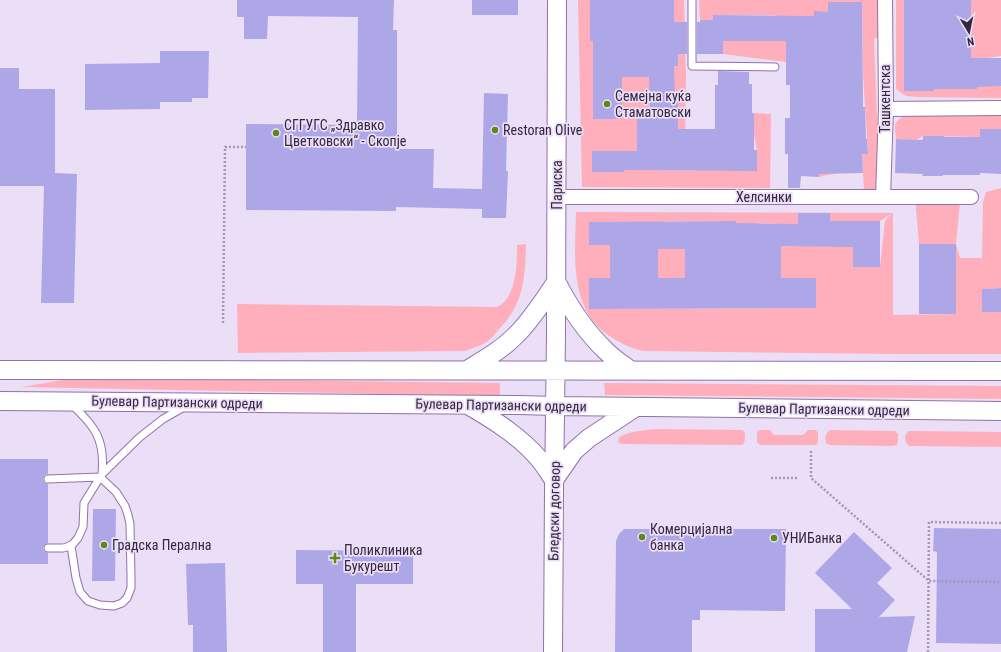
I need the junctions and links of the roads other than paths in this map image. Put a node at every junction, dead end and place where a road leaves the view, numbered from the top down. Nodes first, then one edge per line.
1 (557, 0) edge
2 (692, 0) edge
3 (885, 0) edge
4 (775, 66) dead end
5 (1001, 108) edge
6 (886, 109) junction
7 (556, 197) junction
8 (883, 197) junction
9 (971, 197) dead end
10 (556, 282) junction
11 (0, 370) edge
12 (556, 370) junction
13 (630, 370) junction
14 (466, 371) junction
15 (1001, 371) edge
16 (0, 401) edge
17 (68, 401) junction
18 (193, 402) junction
19 (467, 405) junction
20 (556, 406) junction
21 (636, 406) junction
22 (1001, 411) edge
23 (101, 476) junction
24 (48, 478) dead end
25 (554, 480) junction
26 (71, 546) junction
27 (48, 548) dead end
28 (553, 652) edge

1 - 7 street, Париска
2 - 4 lane
3 - 6 street, Ташкентска
5 - 6 street
6 - 8 street, Ташкентска
7 - 8 street, Хелсинки
7 - 10 street, Париска
8 - 9 street, Хелсинки
10 - 12 street, Париска
10 - 13 street
10 - 14 street
11 - 14 street
12 - 13 street
12 - 14 street
12 - 20 street, Бледски договор
13 - 15 street
16 - 17 street, Булевар Партизански одреди
17 - 18 street, Булевар Партизански одреди
17 - 23 lane
18 - 19 street, Булевар Партизански одреди
18 - 23 lane
19 - 20 street, Булевар Партизански одреди
19 - 25 street
20 - 21 street, Булевар Партизански одреди
20 - 25 street, Бледски договор
21 - 22 street, Булевар Партизански одреди
21 - 25 street
23 - 24 lane
23 - 26 lane
23 - 26 lane
25 - 28 street, Бледски договор
26 - 27 lane

